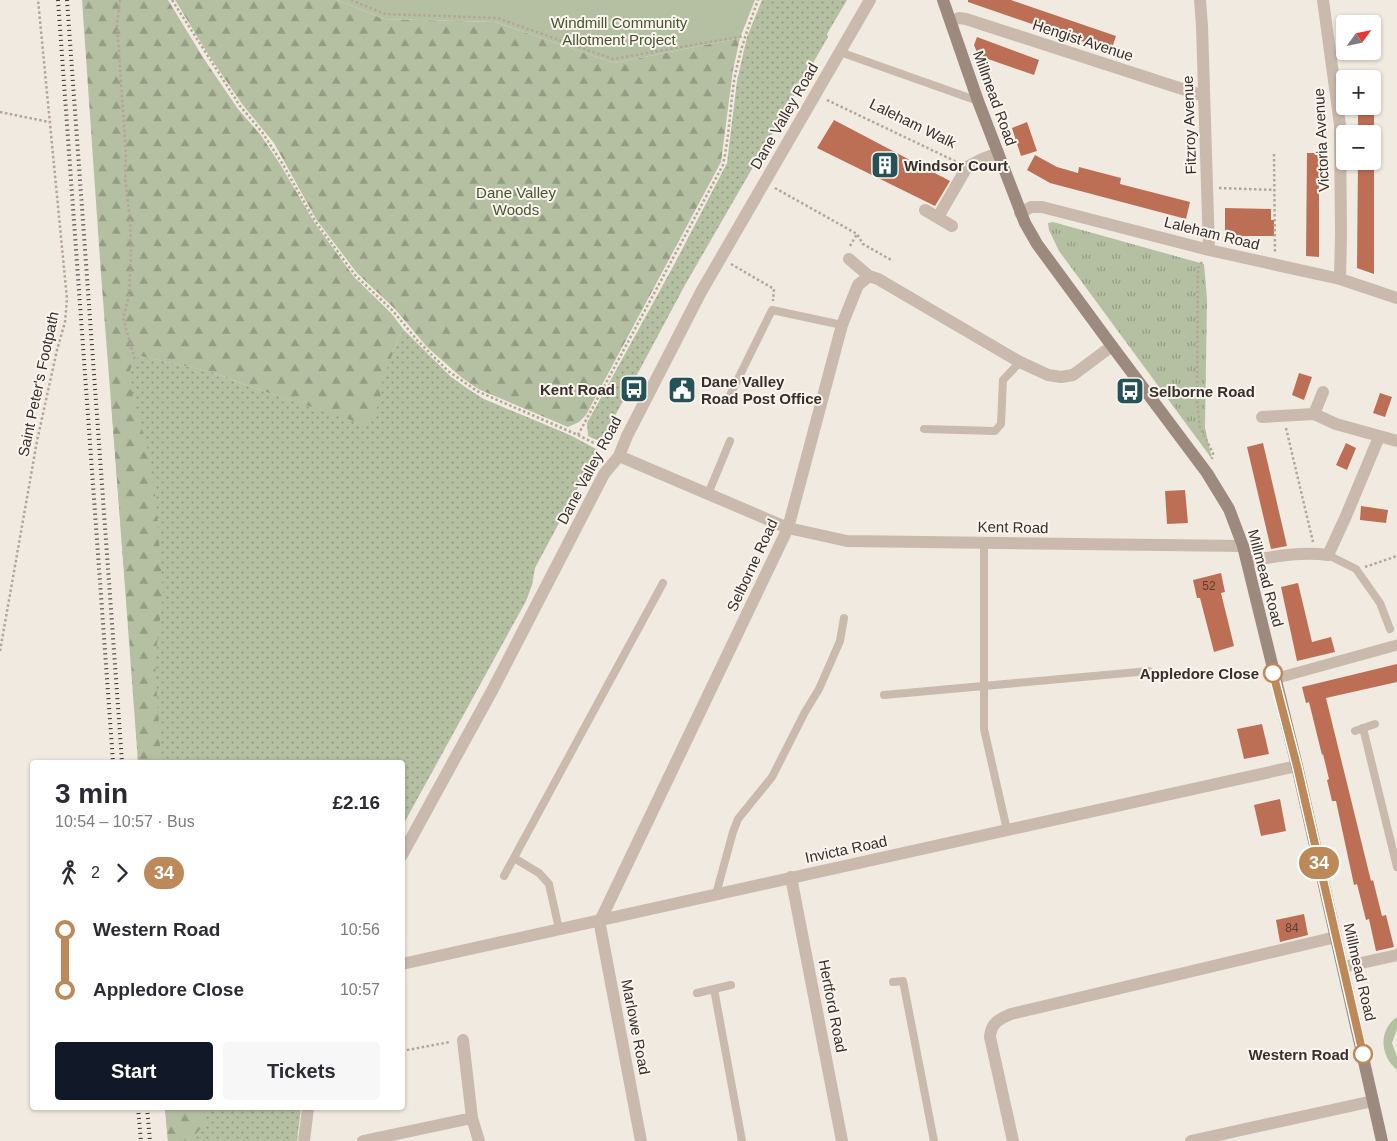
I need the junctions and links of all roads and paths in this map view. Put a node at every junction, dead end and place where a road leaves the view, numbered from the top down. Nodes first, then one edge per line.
1 (38, 0) edge
2 (120, 0) edge
3 (172, 0) edge
4 (351, 0) edge
5 (758, 0) edge
6 (870, 0) edge
7 (943, 0) edge
8 (1200, 0) edge
9 (1324, 0) edge
10 (951, 21) junction
11 (744, 36) junction
12 (840, 52) junction
13 (815, 94) junction
14 (1204, 96) junction
15 (978, 101) junction
16 (0, 112) edge
17 (49, 122) junction
18 (998, 153) junction
19 (1274, 154) dead end
20 (967, 167) junction
21 (765, 182) junction
22 (1207, 188) junction
23 (1275, 190) junction
24 (925, 210) dead end
25 (1020, 213) junction
26 (938, 217) junction
27 (952, 226) dead end
28 (857, 234) junction
29 (1209, 250) junction
30 (849, 253) joint
31 (721, 258) junction
32 (893, 261) dead end
33 (1274, 264) junction
34 (869, 276) junction
35 (1340, 279) junction
36 (1397, 298) edge
37 (772, 310) junction
38 (842, 325) junction
39 (1112, 346) junction
40 (135, 360) dead end
41 (1020, 362) junction
42 (1324, 392) dead end
43 (730, 395) dead end
44 (1314, 414) junction
45 (1283, 415) junction
46 (1262, 417) dead end
47 (924, 429) dead end
48 (578, 435) junction
49 (1379, 437) junction
50 (730, 441) dead end
51 (1397, 441) edge
52 (619, 456) junction
53 (1207, 473) junction
54 (708, 494) junction
55 (788, 528) junction
56 (984, 543) junction
57 (1243, 546) junction
58 (1322, 554) junction
59 (1397, 556) edge
60 (1247, 562) junction
61 (1356, 570) junction
62 (663, 583) dead end
63 (844, 618) dead end
64 (1390, 629) dead end
65 (1397, 645) edge
66 (0, 651) edge
67 (1149, 671) dead end
68 (1274, 680) junction
69 (984, 687) junction
70 (884, 695) dead end
71 (1375, 724) dead end
72 (1363, 728) junction
73 (1355, 731) dead end
74 (1297, 766) junction
75 (1007, 830) junction
76 (405, 850) edge
77 (514, 858) junction
78 (1397, 867) edge
79 (504, 876) dead end
80 (791, 877) junction
81 (716, 894) junction
82 (600, 920) junction
83 (559, 929) junction
84 (1336, 937) junction
85 (1397, 955) edge
86 (405, 963) edge
87 (1343, 967) junction
88 (893, 982) dead end
89 (731, 985) dead end
90 (714, 989) junction
91 (697, 993) dead end
92 (462, 1040) joint
93 (405, 1050) edge
94 (1373, 1101) junction
95 (308, 1110) edge
96 (472, 1118) junction
97 (304, 1141) edge
98 (363, 1141) edge
99 (479, 1141) edge
100 (641, 1141) edge
101 (742, 1141) edge
102 (842, 1141) edge
103 (934, 1141) edge
104 (1013, 1141) edge
105 (1191, 1141) edge
106 (1382, 1141) edge

1 - 17 path, Saint Peter's Footpath
2 - 40 path
3 - 48 path
4 - 11 path
5 - 11 path
6 - 12 street, Dane Valley Road
7 - 10 main road, Millmead Road
8 - 14 street, Fitzroy Avenue
9 - 35 street, Victoria Avenue
10 - 14 street, Hengist Avenue
10 - 15 main road, Millmead Road
11 - 48 path
12 - 13 street, Dane Valley Road
12 - 15 lane
13 - 20 path, Laleham Walk
13 - 21 street, Dane Valley Road
14 - 22 street, Fitzroy Avenue
15 - 18 main road, Millmead Road
16 - 17 path
17 - 66 path, Saint Peter's Footpath
18 - 20 street, Laleham Walk
18 - 25 main road, Millmead Road
19 - 23 path
20 - 26 street
21 - 28 path
21 - 31 street, Dane Valley Road
22 - 23 path
22 - 29 street, Fitzroy Avenue
23 - 33 path
24 - 26 street
25 - 29 street, Laleham Road
25 - 39 main road, Millmead Road
26 - 27 street
28 - 30 path
28 - 32 path
29 - 33 street, Laleham Road
29 - 53 path
30 - 34 street
31 - 37 path
31 - 52 street, Dane Valley Road
33 - 35 street, Laleham Road
34 - 38 street, Selborne Road
34 - 41 street
35 - 36 street, Laleham Road
37 - 38 lane
37 - 43 lane
38 - 55 street, Selborne Road
39 - 41 street
39 - 53 main road, Millmead Road
41 - 47 lane
42 - 44 street
44 - 45 street
44 - 49 street
45 - 46 street
45 - 58 path
48 - 52 path
49 - 51 street
49 - 58 street
50 - 54 lane
52 - 54 street, Kent Road
52 - 76 street, Dane Valley Road
53 - 57 main road, Millmead Road
54 - 55 street, Kent Road
55 - 56 street, Kent Road
55 - 82 street, Selborne Road
56 - 57 street, Kent Road
56 - 69 lane
57 - 60 main road, Millmead Road
58 - 60 street
58 - 61 lane
59 - 61 path
60 - 68 main road, Millmead Road
61 - 64 lane
62 - 77 lane
63 - 81 lane
65 - 68 street
67 - 69 lane
68 - 74 main road, Millmead Road
69 - 70 lane
69 - 75 lane
71 - 72 lane
72 - 73 lane
72 - 78 lane
74 - 75 street, Invicta Road
74 - 84 main road, Millmead Road
75 - 80 street, Invicta Road
77 - 79 lane
77 - 83 lane
80 - 81 street, Invicta Road
80 - 102 street, Hertford Road
81 - 82 street, Invicta Road
82 - 83 street, Invicta Road
82 - 100 street, Marlowe Road
83 - 86 street, Invicta Road
84 - 87 main road, Millmead Road
84 - 104 street
85 - 87 street
87 - 94 main road, Millmead Road
88 - 103 lane
89 - 90 lane
90 - 91 lane
90 - 101 lane
92 - 93 path
92 - 96 street
94 - 105 street
94 - 106 main road, Millmead Road
95 - 97 street
96 - 98 street
96 - 99 street

